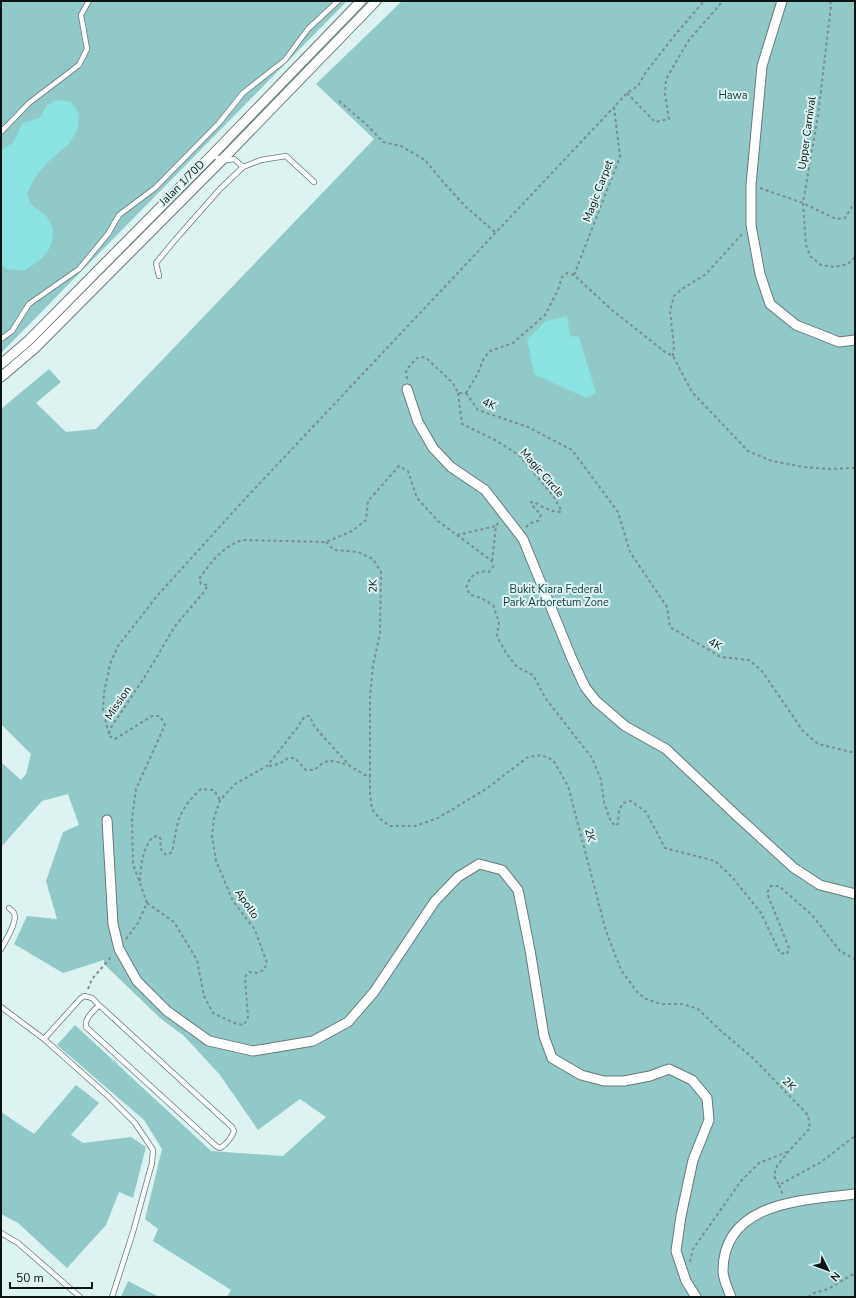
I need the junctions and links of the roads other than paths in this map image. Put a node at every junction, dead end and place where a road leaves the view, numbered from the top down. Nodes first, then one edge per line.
1 (89, 1) edge
2 (338, 1) edge
3 (361, 1) edge
4 (376, 1) edge
5 (782, 1) edge
6 (1, 132) edge
7 (213, 154) junction
8 (221, 161) junction
9 (244, 167) junction
10 (314, 182) dead end
11 (159, 276) dead end
12 (1, 339) edge
13 (855, 340) edge
14 (1, 364) edge
15 (1, 377) edge
16 (408, 389) road end
17 (107, 820) dead end
18 (855, 894) edge
19 (9, 908) dead end
20 (1, 949) edge
21 (99, 1005) junction
22 (1, 1007) edge
23 (44, 1039) junction
24 (855, 1194) edge
25 (1, 1233) edge
26 (80, 1297) edge
27 (112, 1297) edge
28 (696, 1297) edge
29 (731, 1297) edge

1 - 6 lane
2 - 12 lane
3 - 7 street, Jalan 1/70D
4 - 8 street, Jalan 1/70D
5 - 13 street
7 - 8 lane
7 - 14 street, Jalan 1/70D
8 - 9 lane
8 - 15 street, Jalan 1/70D
9 - 10 lane
9 - 11 lane
16 - 18 street
17 - 28 street
19 - 20 lane
21 - 21 lane
21 - 23 lane
22 - 23 lane
23 - 27 lane
24 - 29 street
25 - 26 lane

